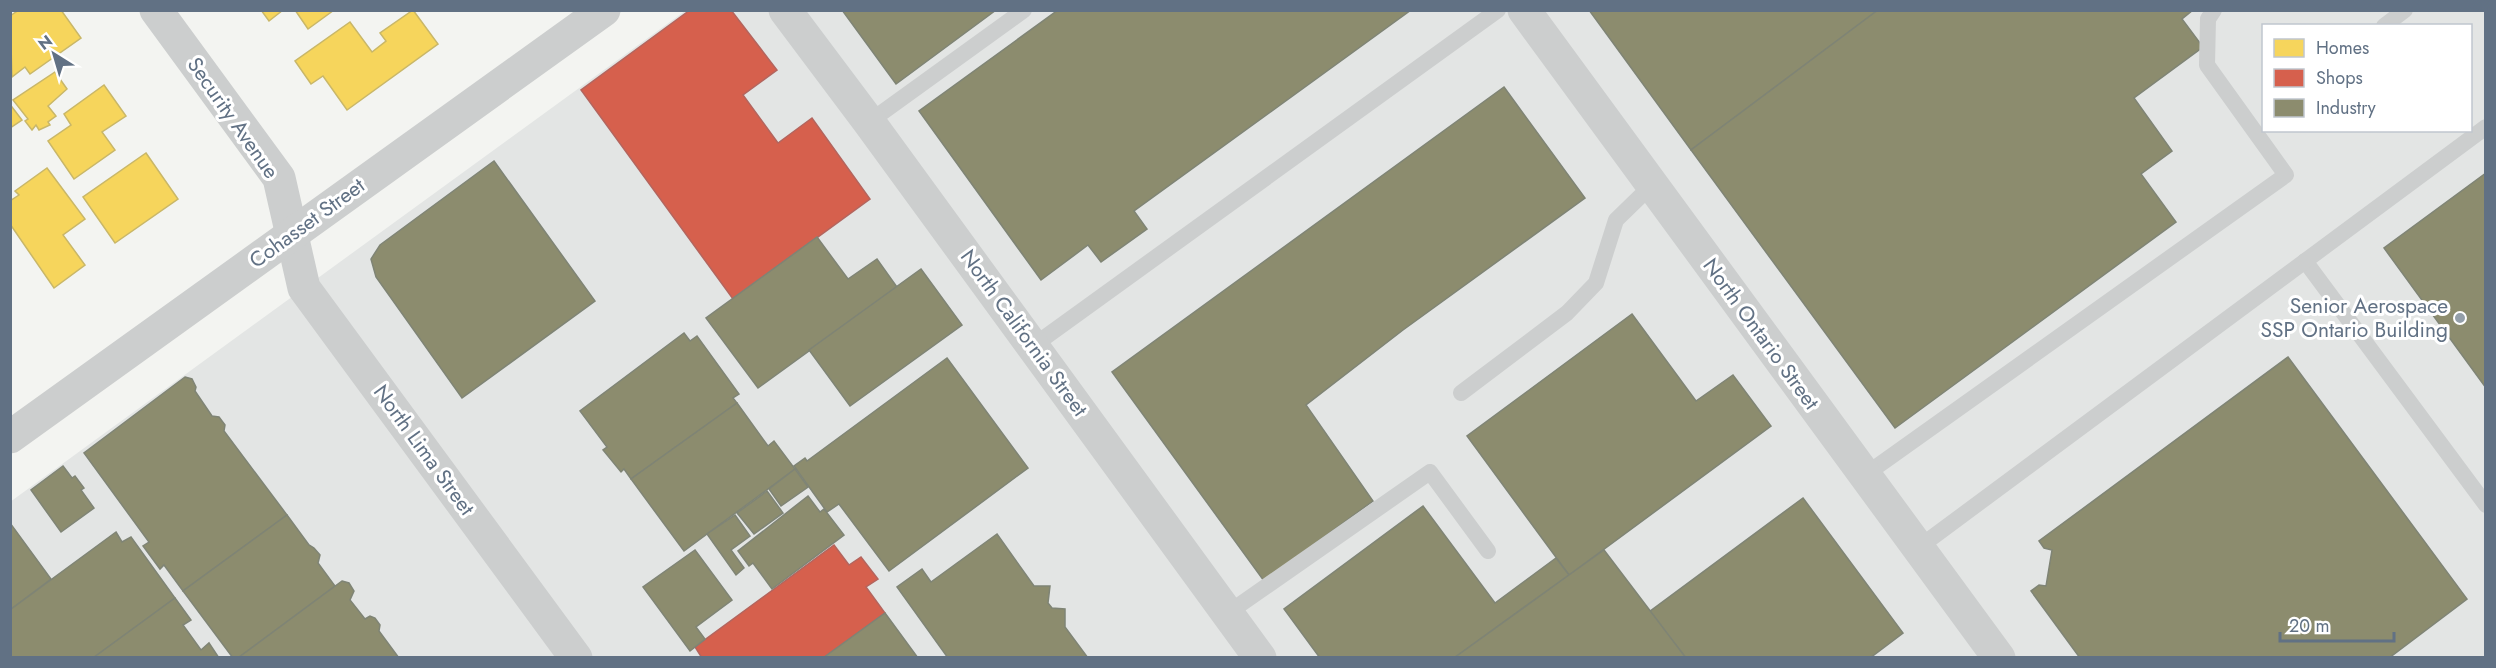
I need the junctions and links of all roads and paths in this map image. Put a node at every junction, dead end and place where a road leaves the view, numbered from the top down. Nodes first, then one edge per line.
1 (156, 10) edge
2 (604, 10) edge
3 (785, 10) edge
4 (1024, 10) edge
5 (1497, 10) edge
6 (1524, 10) edge
7 (2214, 10) edge
8 (2404, 10) edge
9 (2386, 24) edge
10 (869, 122) junction
11 (2486, 126) edge
12 (1652, 185) junction
13 (292, 234) junction
14 (2305, 261) junction
15 (1033, 346) junction
16 (1461, 393) dead end
17 (10, 437) edge
18 (1865, 475) junction
19 (2486, 505) edge
20 (1918, 548) junction
21 (1488, 551) dead end
22 (1228, 613) junction
23 (576, 657) edge
24 (1260, 657) edge
25 (1999, 657) edge

1 - 13 street, Security Avenue
2 - 13 street, Cohasset Street
3 - 10 street, North California Street
4 - 10 lane
5 - 15 lane
6 - 12 street, North Ontario Street
7 - 18 lane
8 - 9 lane
10 - 15 street, North California Street
11 - 14 lane
12 - 16 lane
12 - 18 street, North Ontario Street
13 - 17 street, Cohasset Street
13 - 23 street, North Lima Street
14 - 19 lane
14 - 20 lane
15 - 22 street, North California Street
18 - 20 street, North Ontario Street
20 - 25 street, North Ontario Street
21 - 22 lane
22 - 24 street, North California Street

